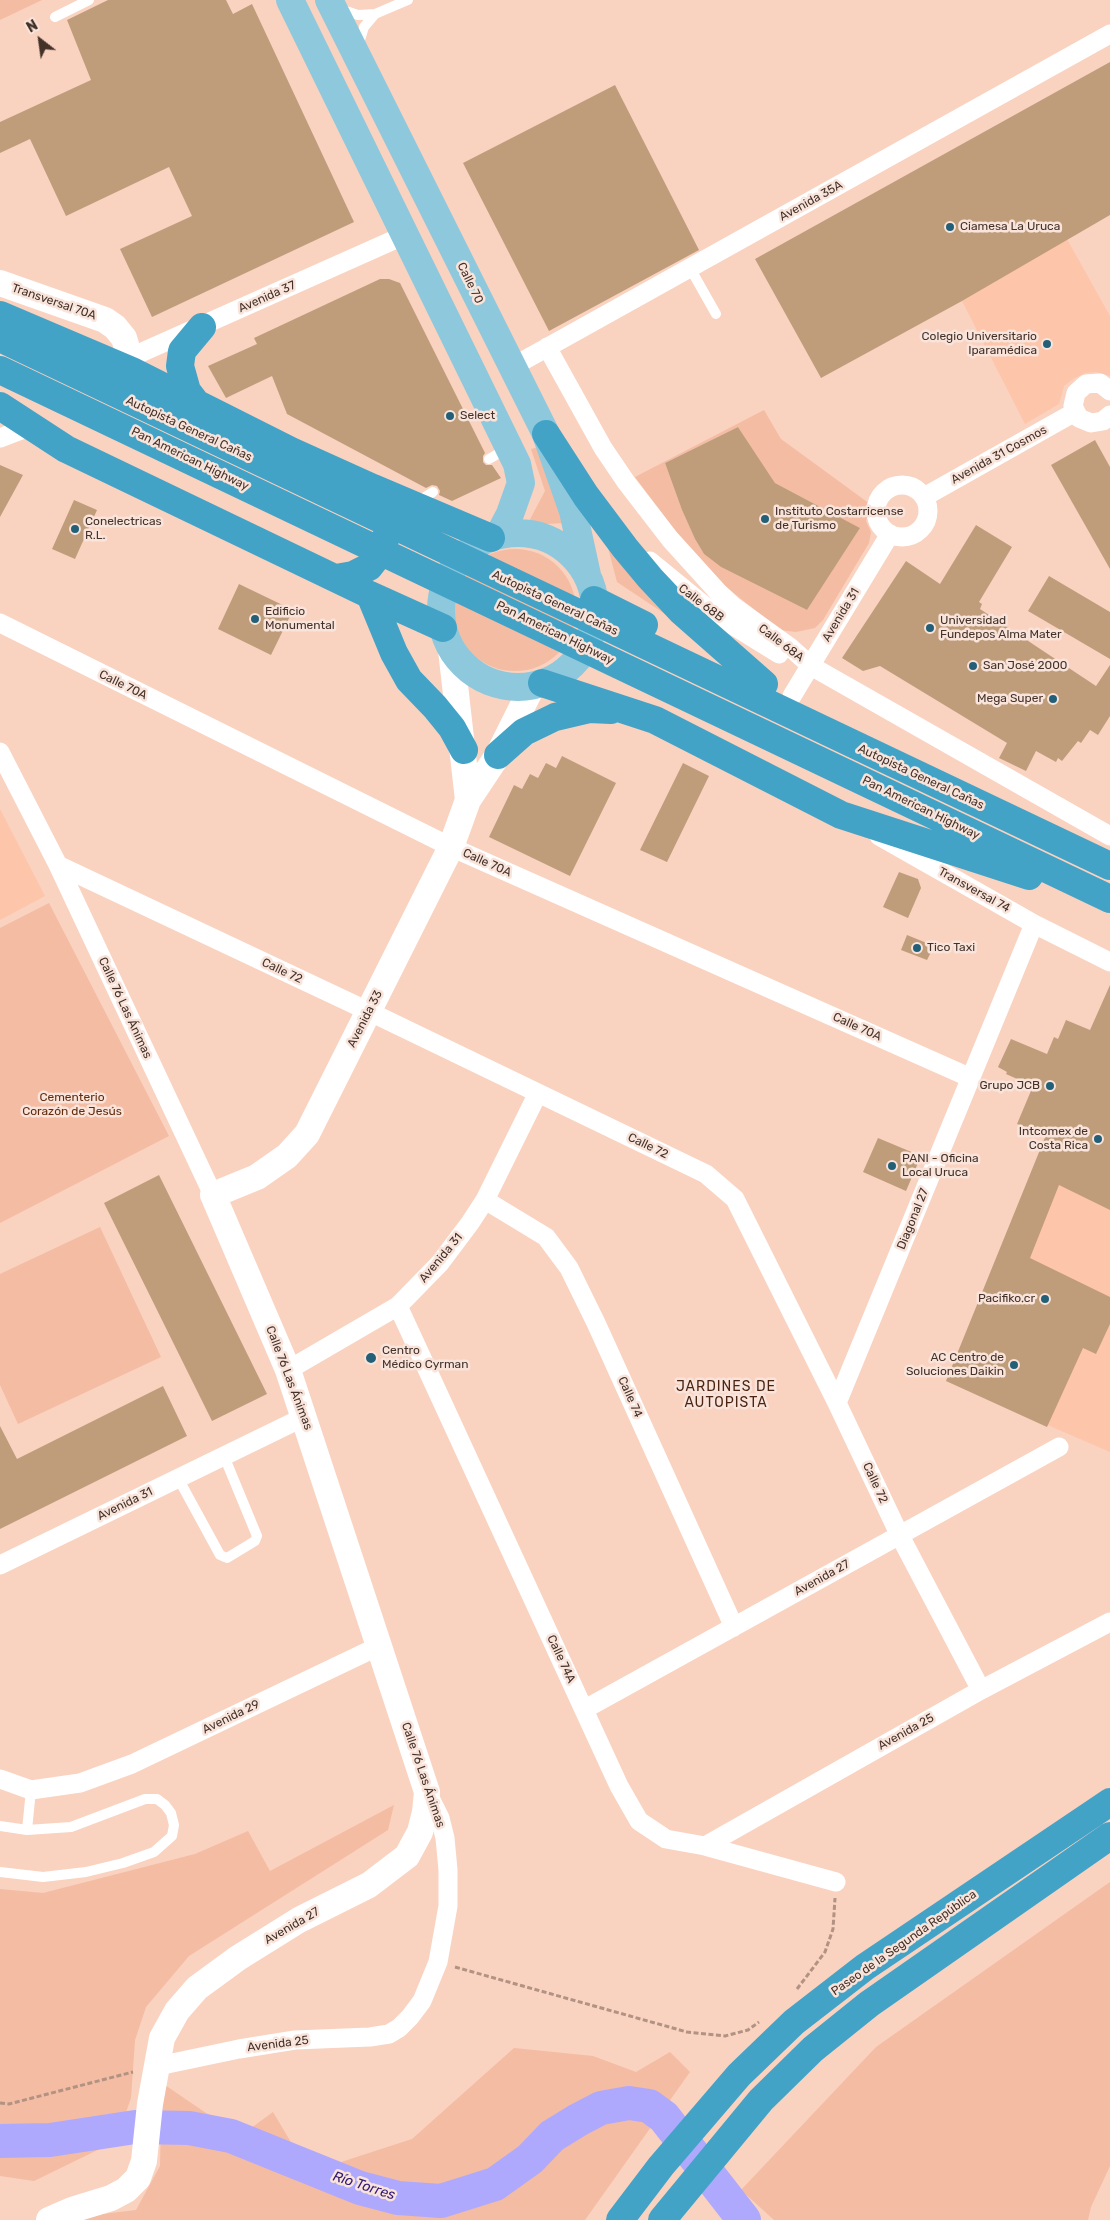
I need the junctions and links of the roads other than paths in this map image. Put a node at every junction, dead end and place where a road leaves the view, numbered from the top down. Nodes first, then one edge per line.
1 (89, 0) edge
2 (290, 0) edge
3 (408, 0) edge
4 (330, 2) edge
5 (375, 14) junction
6 (56, 16) dead end
7 (1110, 34) edge
8 (357, 56) junction
9 (405, 235) junction
10 (690, 268) junction
11 (0, 283) edge
12 (716, 314) dead end
13 (0, 315) edge
14 (202, 327) junction
15 (0, 338) edge
16 (547, 347) junction
17 (131, 365) junction
18 (512, 367) junction
19 (0, 370) edge
20 (1110, 391) edge
21 (197, 404) junction
22 (0, 406) edge
23 (1075, 412) junction
24 (124, 413) junction
25 (1110, 416) edge
26 (0, 421) edge
27 (21, 430) junction
28 (546, 434) junction
29 (0, 438) edge
30 (66, 449) junction
31 (373, 488) junction
32 (924, 497) junction
33 (604, 521) junction
34 (890, 534) junction
35 (495, 537) junction
36 (336, 578) junction
37 (590, 587) junction
38 (370, 595) junction
39 (4, 627) edge
40 (447, 639) junction
41 (696, 652) junction
42 (810, 666) junction
43 (537, 684) junction
44 (764, 684) junction
45 (792, 696) junction
46 (623, 710) junction
47 (655, 720) junction
48 (464, 750) junction
49 (0, 752) edge
50 (498, 755) junction
51 (468, 800) junction
52 (841, 815) junction
53 (1110, 836) edge
54 (451, 847) junction
55 (58, 865) junction
56 (1110, 866) edge
57 (1110, 900) edge
58 (1034, 924) junction
59 (1110, 962) edge
60 (368, 1011) junction
61 (972, 1078) junction
62 (538, 1093) junction
63 (213, 1195) junction
64 (484, 1200) junction
65 (398, 1306) junction
66 (288, 1370) junction
67 (837, 1403) junction
68 (304, 1417) junction
69 (1059, 1447) dead end
70 (224, 1456) junction
71 (178, 1478) junction
72 (900, 1536) junction
73 (0, 1566) edge
74 (1110, 1622) edge
75 (734, 1627) junction
76 (379, 1646) junction
77 (981, 1690) junction
78 (584, 1709) junction
79 (0, 1779) edge
80 (31, 1790) junction
81 (427, 1792) junction
82 (1110, 1802) edge
83 (0, 1826) edge
84 (27, 1830) junction
85 (1110, 1836) edge
86 (705, 1846) junction
87 (0, 1872) edge
88 (836, 1882) road end
89 (399, 2028) joint
90 (158, 2066) junction
91 (49, 2220) edge
92 (620, 2220) edge
93 (662, 2220) edge

1 - 6 lane
2 - 9 main road
3 - 5 lane
4 - 5 lane
4 - 8 main road, Calle 70
5 - 8 lane
7 - 10 street, Avenida 35A
8 - 18 main road, Calle 70
9 - 14 street, Avenida 37
9 - 35 main road
10 - 12 lane
10 - 16 street, Avenida 35A
11 - 17 street, Transversal 70A
13 - 17 highway
14 - 17 street, Avenida 37
14 - 21 highway
15 - 24 highway, Autopista General Cañas
16 - 18 street, Avenida 35A
16 - 42 street, Calle 68A
17 - 21 highway
18 - 28 main road, Calle 70
19 - 24 highway, Pan American Highway
20 - 23 street
21 - 31 highway
22 - 30 highway
23 - 25 street
23 - 32 street, Avenida 31 Cosmos
24 - 56 highway, Autopista General Cañas
24 - 57 highway, Pan American Highway
26 - 27 street
27 - 29 street
27 - 30 street
28 - 33 highway
28 - 37 main road, Calle 70
30 - 36 highway
31 - 35 highway
31 - 36 highway
32 - 34 street
32 - 34 street
33 - 42 street, Calle 68B
33 - 44 highway
34 - 42 street, Avenida 31
35 - 37 main road
35 - 40 main road
36 - 38 highway
37 - 41 highway
37 - 43 main road
38 - 40 highway
38 - 48 highway
39 - 54 street, Calle 70A
40 - 43 main road
40 - 48 street, Avenida 33
41 - 44 highway
41 - 47 highway
42 - 45 street, Avenida 31
42 - 53 street, Calle 68A
43 - 46 highway
43 - 50 street, Avenida 33
44 - 45 highway
45 - 56 highway
46 - 47 highway
46 - 50 highway
47 - 52 highway
48 - 51 street, Avenida 33
49 - 55 street, Calle 76 Las Ánimas
50 - 51 street, Avenida 33
51 - 54 street, Avenida 33
52 - 57 highway
52 - 58 street, Transversal 74
54 - 60 street, Avenida 33
54 - 61 street, Calle 70A
55 - 60 street, Calle 72
55 - 63 street, Calle 76 Las Ánimas
58 - 59 street, Transversal 74
58 - 61 street, Diagonal 27
60 - 62 street, Calle 72
60 - 63 street, Avenida 33
61 - 67 street, Diagonal 27
62 - 64 street, Avenida 31
62 - 67 street, Calle 72
63 - 66 street, Calle 76 Las Ánimas
64 - 65 street, Avenida 31
64 - 75 street, Calle 74
65 - 66 street, Avenida 31
65 - 78 street, Calle 74A
66 - 68 street, Calle 76 Las Ánimas
67 - 72 street, Calle 72
68 - 70 street, Avenida 31
68 - 76 street, Calle 76 Las Ánimas
69 - 72 street, Avenida 27
70 - 71 street, Avenida 31
70 - 71 lane
71 - 73 street, Avenida 31
72 - 75 street, Avenida 27
72 - 77 street, Calle 72
74 - 77 street, Avenida 25
75 - 78 street, Avenida 27
76 - 80 street, Avenida 29
76 - 81 street, Calle 76 Las Ánimas
77 - 86 street, Avenida 25
78 - 86 street, Calle 74A
79 - 80 street
80 - 84 lane
81 - 89 street, Calle 76 Las Ánimas
81 - 90 street, Avenida 27
82 - 92 highway, Paseo de la Segunda República
83 - 84 lane
84 - 87 lane
85 - 93 highway
86 - 88 street, Calle 74A
89 - 90 street, Avenida 25
90 - 91 street, Avenida 27

